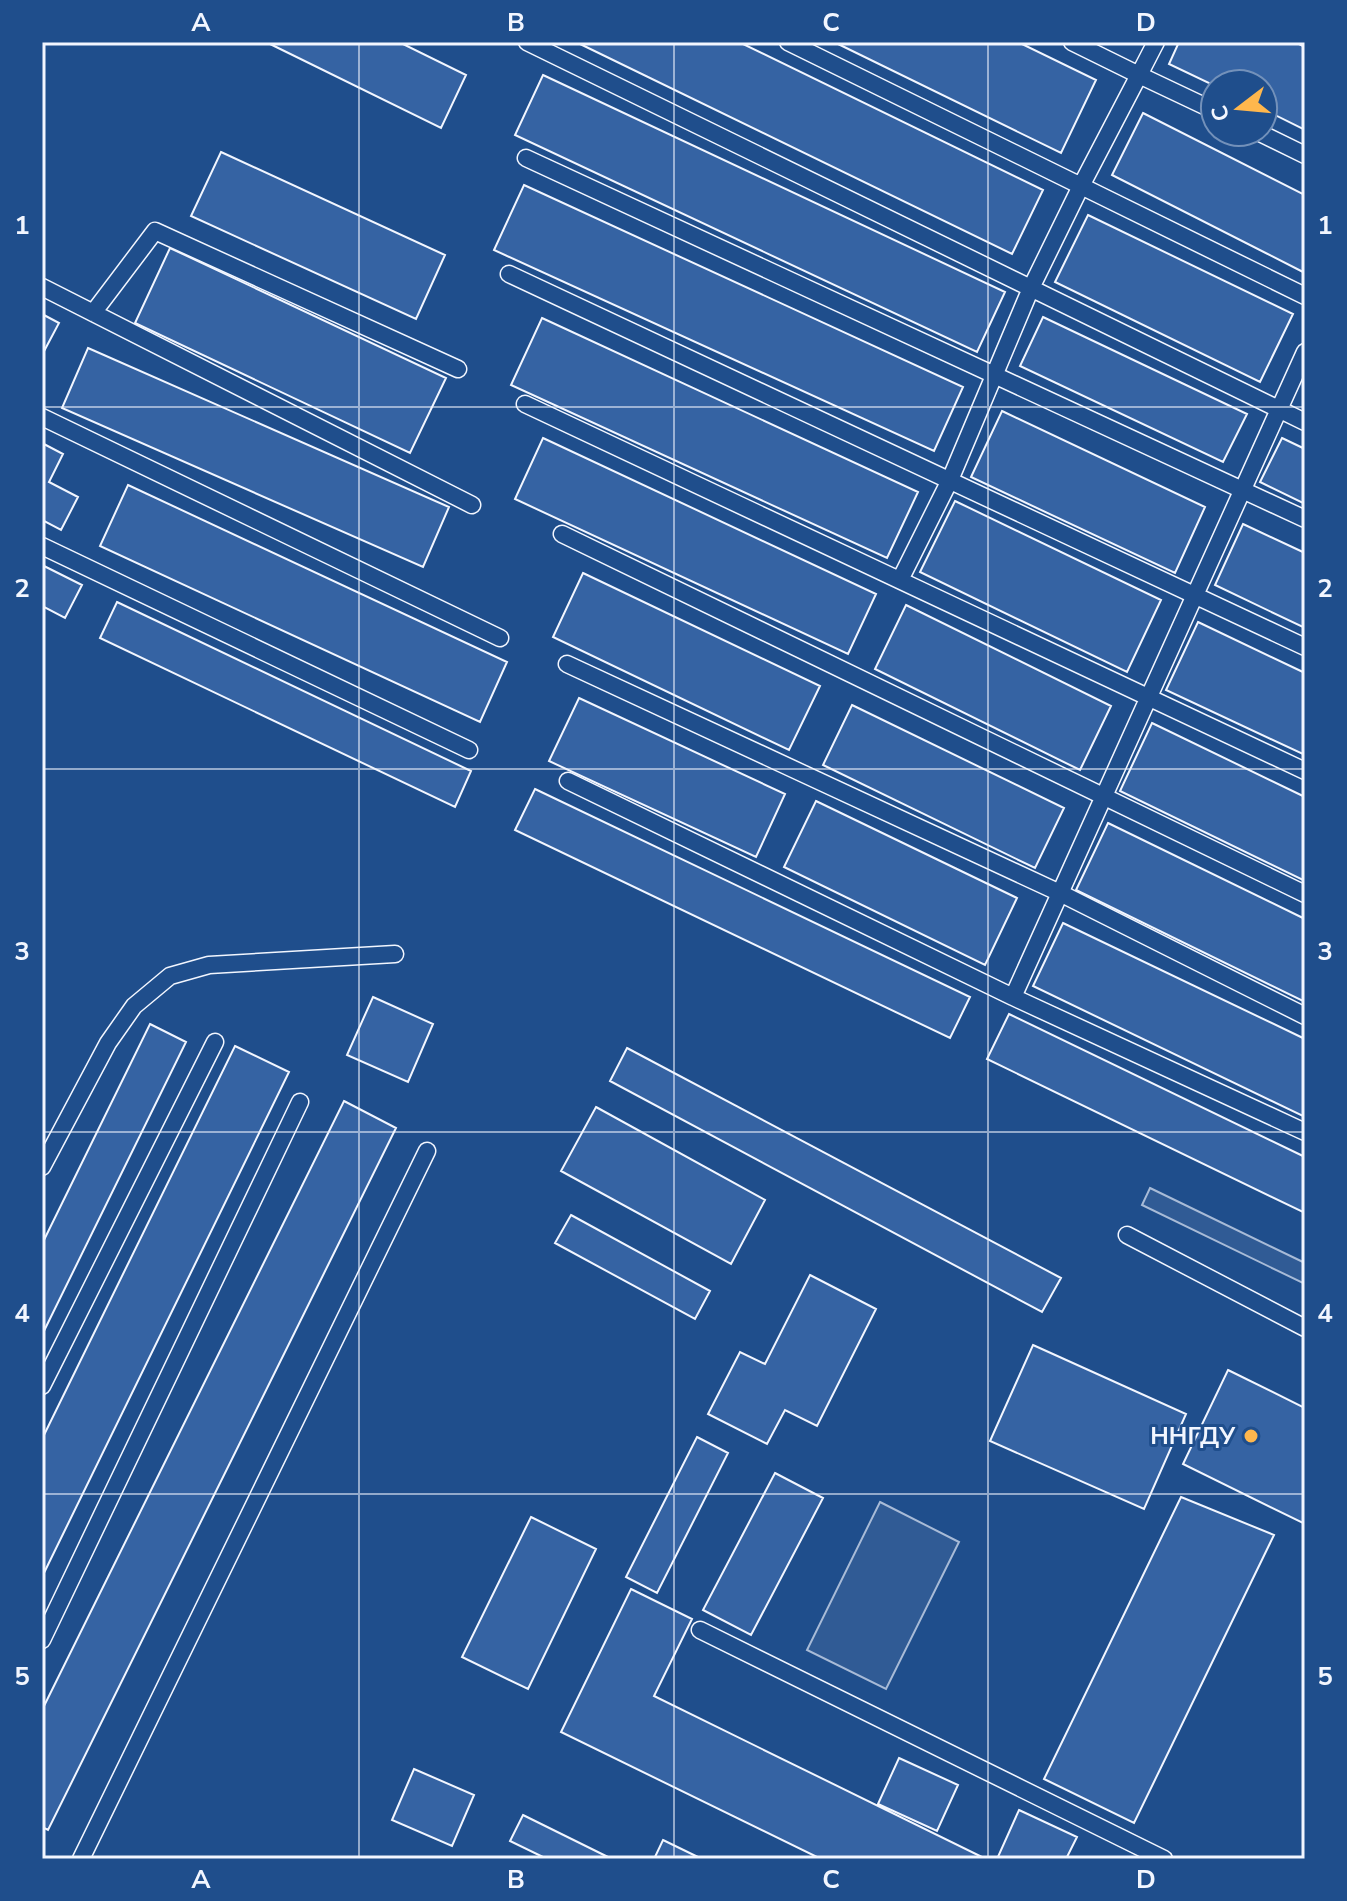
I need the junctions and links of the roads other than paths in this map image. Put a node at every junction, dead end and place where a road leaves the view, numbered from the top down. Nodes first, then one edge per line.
1 (527, 42) edge
2 (788, 42) edge
3 (1072, 42) edge
4 (1156, 42) edge
5 (1139, 75) junction
6 (1199, 103) edge
7 (1279, 142) edge
8 (1305, 155) edge
9 (526, 158) dead end
10 (1081, 186) junction
11 (509, 274) dead end
12 (42, 287) edge
13 (1031, 288) junction
14 (1305, 296) edge
15 (93, 313) junction
16 (1305, 352) edge
17 (458, 369) dead end
18 (993, 373) junction
19 (525, 404) dead end
20 (1280, 409) junction
21 (42, 417) edge
22 (1305, 422) edge
23 (950, 480) junction
24 (1243, 489) junction
25 (472, 505) dead end
26 (1305, 519) edge
27 (562, 534) dead end
28 (42, 546) edge
29 (900, 580) junction
30 (1195, 595) junction
31 (500, 638) dead end
32 (1305, 647) edge
33 (567, 664) dead end
34 (1149, 697) junction
35 (469, 750) dead end
36 (1305, 771) edge
37 (568, 781) dead end
38 (1104, 795) junction
39 (1060, 893) junction
40 (1305, 894) edge
41 (395, 954) dead end
42 (1013, 997) junction
43 (1305, 1016) edge
44 (215, 1042) dead end
45 (300, 1102) dead end
46 (1305, 1132) edge
47 (427, 1151) dead end
48 (42, 1167) edge
49 (1127, 1235) dead end
50 (1305, 1328) edge
51 (42, 1386) edge
52 (700, 1630) dead end
53 (42, 1640) edge
54 (81, 1859) edge
55 (1164, 1859) edge

1 - 13 lane
2 - 10 lane
3 - 5 lane
4 - 5 lane
5 - 6 lane
5 - 10 lane
7 - 8 lane
9 - 18 lane
10 - 13 lane
10 - 14 lane
11 - 23 lane
12 - 15 lane
13 - 18 lane
13 - 20 lane
15 - 17 lane
15 - 25 lane
16 - 20 lane
18 - 23 lane
18 - 24 lane
19 - 29 lane
20 - 22 lane
20 - 24 lane
21 - 31 lane
23 - 29 lane
23 - 30 lane
24 - 26 lane
24 - 30 lane
27 - 38 lane
28 - 35 lane
29 - 34 lane
30 - 32 lane
30 - 34 lane
33 - 39 lane
34 - 36 lane
34 - 38 lane
37 - 42 lane
38 - 39 lane
38 - 40 lane
39 - 42 lane
39 - 43 lane
41 - 48 lane
42 - 46 lane
44 - 51 lane
45 - 53 lane
47 - 54 lane
49 - 50 lane
52 - 55 lane

